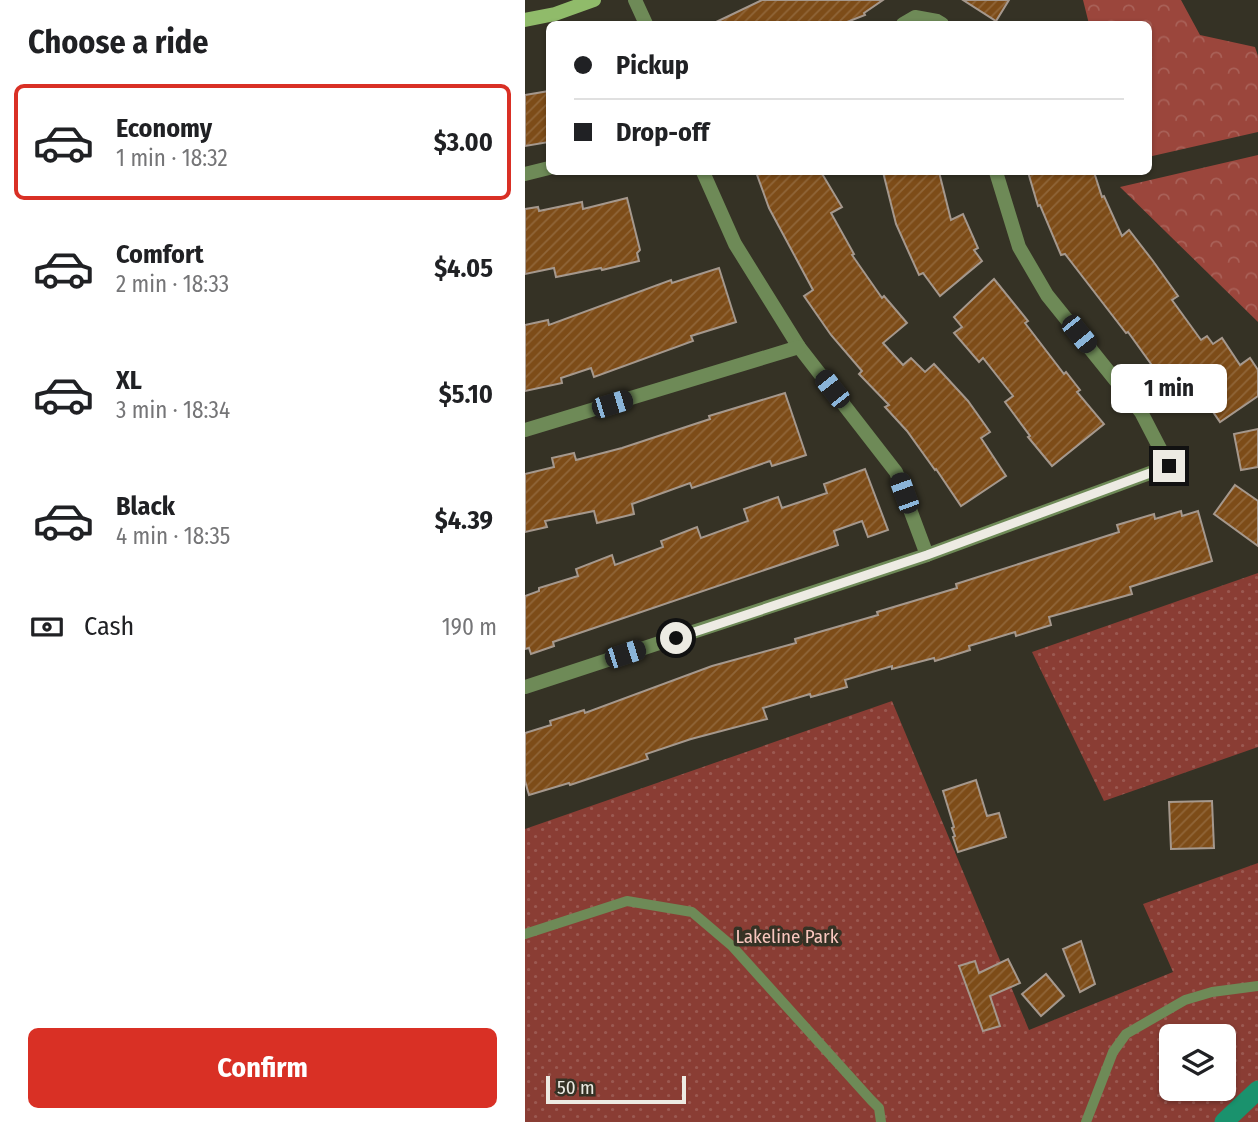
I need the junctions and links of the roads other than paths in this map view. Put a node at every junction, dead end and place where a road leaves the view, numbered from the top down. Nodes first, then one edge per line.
1 (594, 0) edge
2 (635, 0) edge
3 (525, 20) edge
4 (645, 21) edge
5 (908, 21) edge
6 (938, 21) edge
7 (546, 170) edge
8 (525, 174) edge
9 (704, 175) edge
10 (997, 175) edge
11 (799, 347) junction
12 (525, 430) edge
13 (927, 555) junction
14 (525, 687) edge
15 (525, 934) edge
16 (1258, 986) edge
17 (880, 1122) edge
18 (1086, 1122) edge

1 - 3 street
2 - 4 street
5 - 6 street
7 - 8 street
9 - 11 street
10 - 13 street
11 - 12 street
11 - 13 street
13 - 14 street
15 - 17 lane
16 - 18 lane

